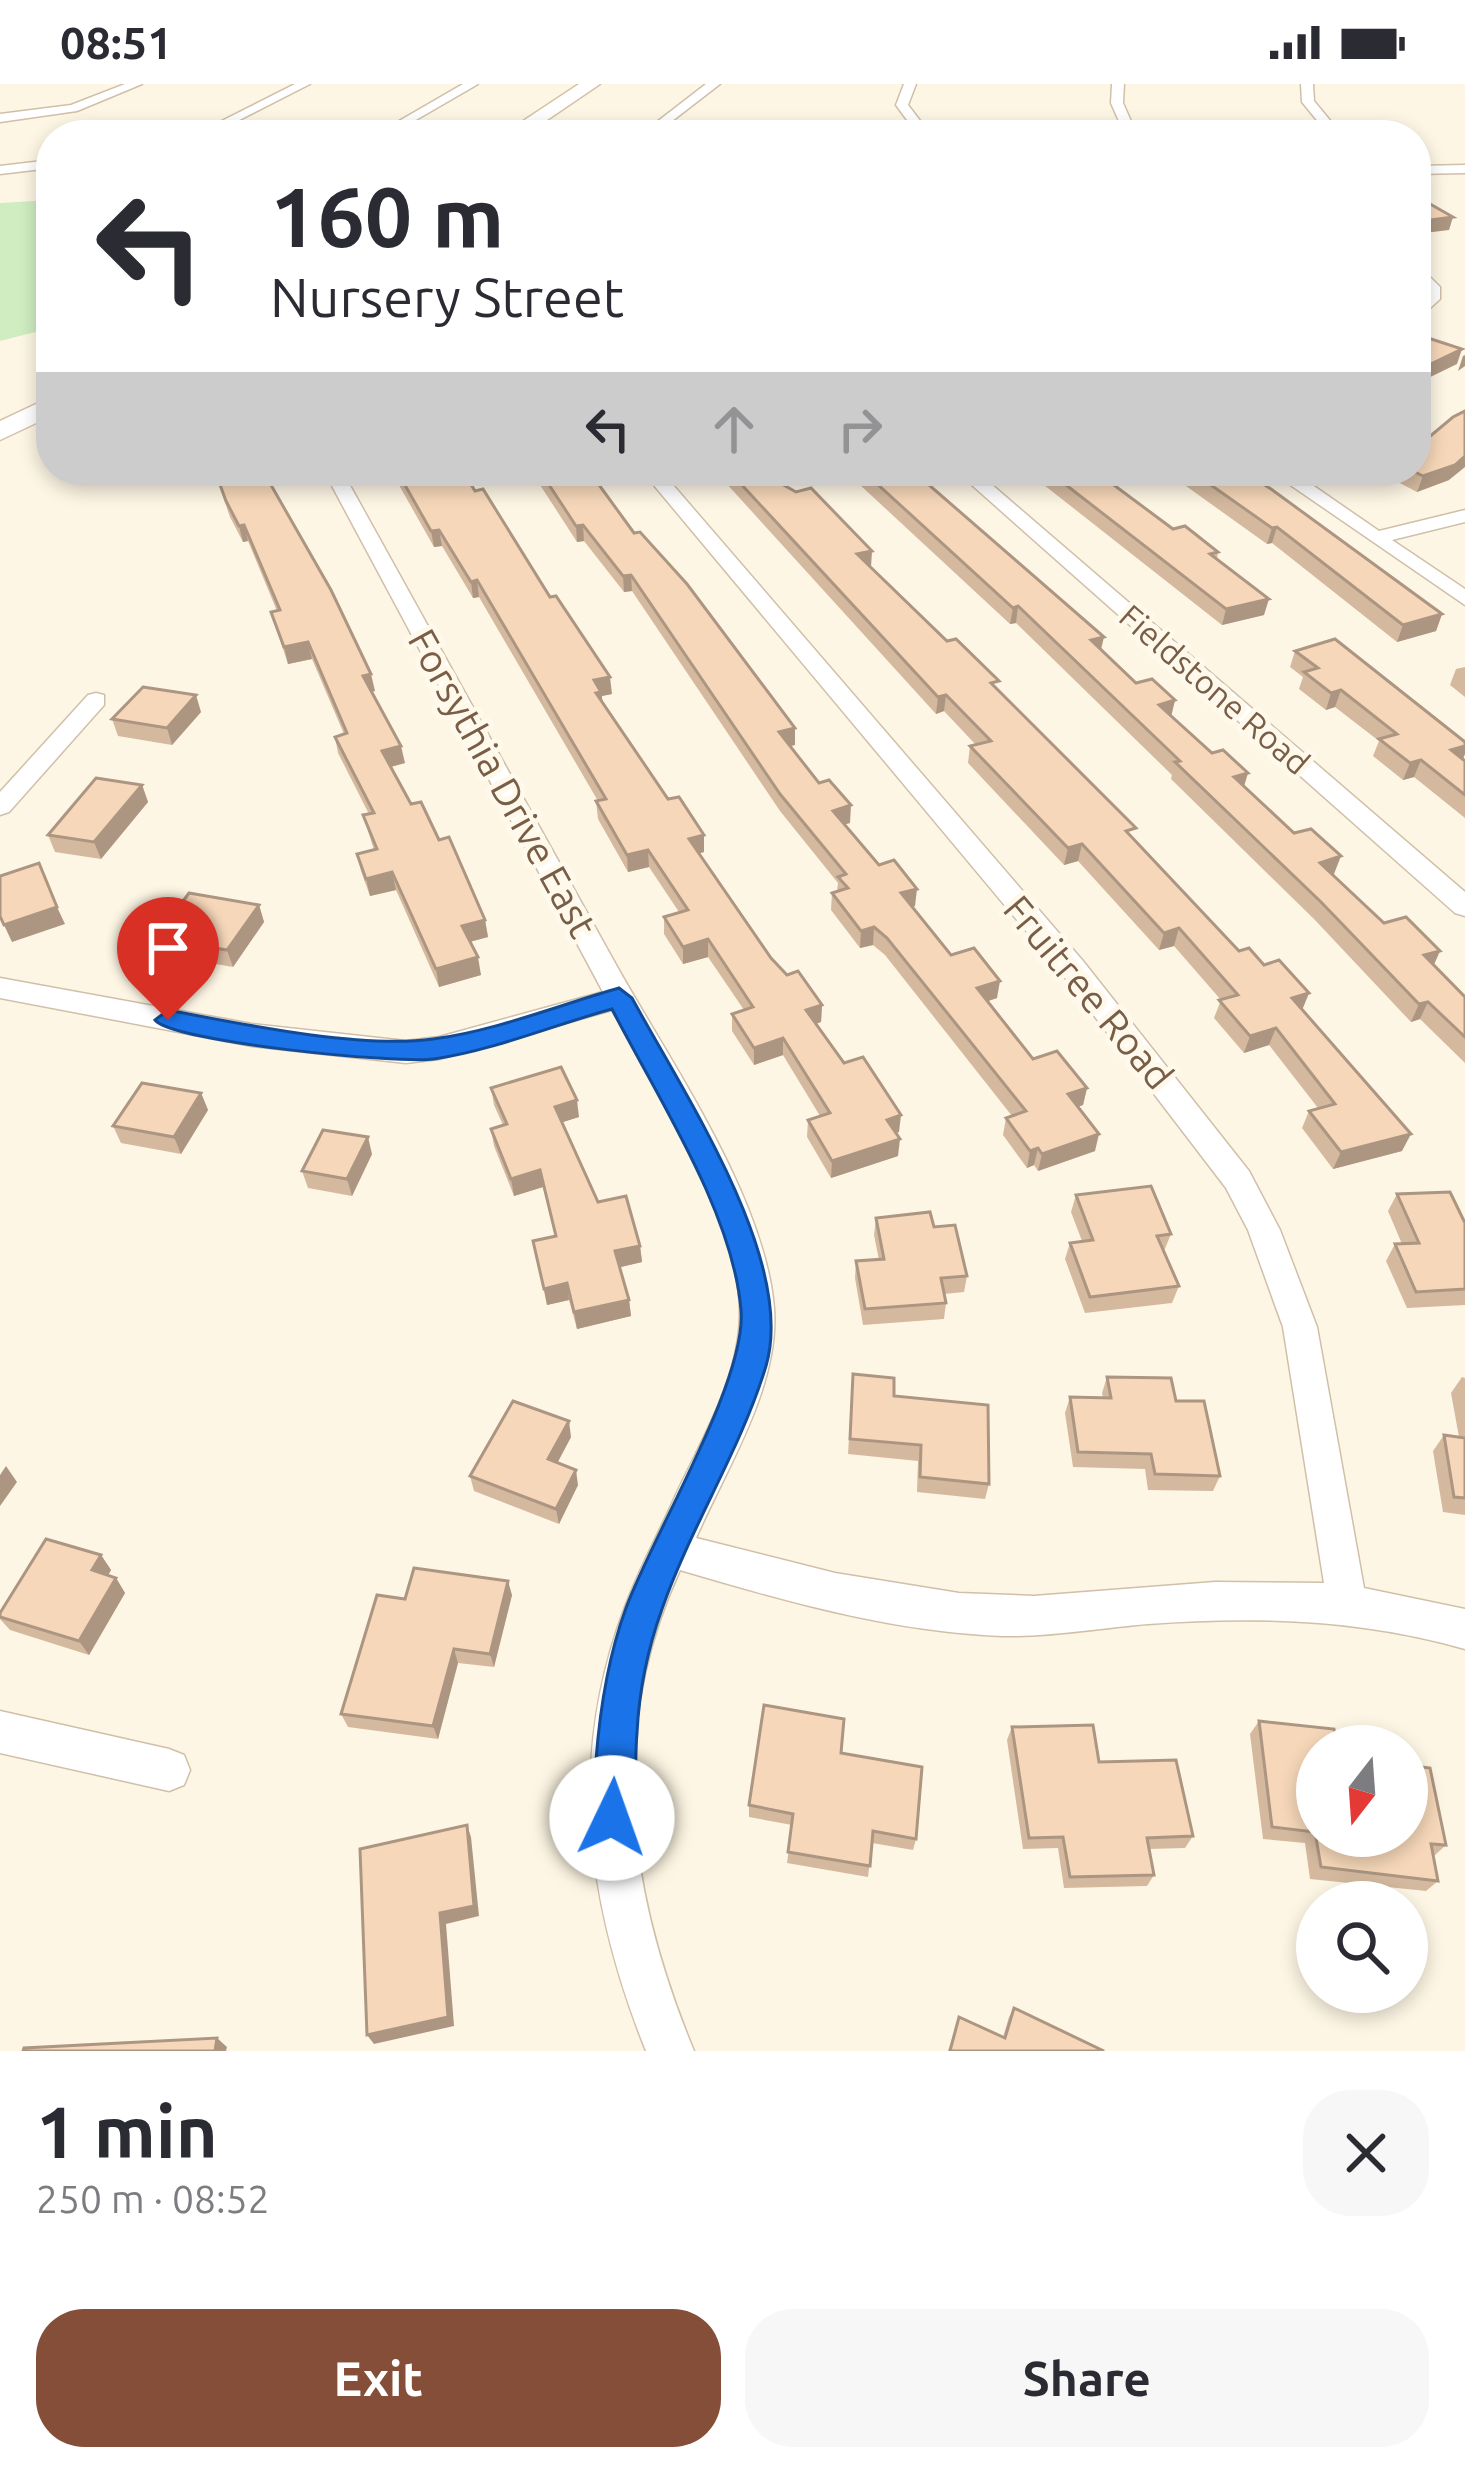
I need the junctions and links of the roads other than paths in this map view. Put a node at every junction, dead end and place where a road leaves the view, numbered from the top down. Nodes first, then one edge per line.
1 (136, 84) edge
2 (304, 84) edge
3 (472, 84) edge
4 (592, 84) edge
5 (714, 84) edge
6 (910, 84) edge
7 (1118, 84) edge
8 (1306, 84) edge
9 (0, 118) edge
10 (231, 120) edge
11 (408, 120) edge
12 (536, 120) edge
13 (666, 120) edge
14 (914, 120) edge
15 (1125, 120) edge
16 (1323, 120) edge
17 (36, 166) edge
18 (0, 170) edge
19 (1431, 170) edge
20 (1465, 170) edge
21 (36, 413) edge
22 (0, 432) edge
23 (341, 486) edge
24 (664, 486) edge
25 (982, 486) edge
26 (1300, 486) edge
27 (1465, 516) edge
28 (1374, 538) junction
29 (1465, 599) edge
30 (96, 700) dead end
31 (0, 807) edge
32 (1465, 907) edge
33 (0, 988) edge
34 (619, 998) junction
35 (671, 1550) junction
36 (1347, 1604) junction
37 (1465, 1629) edge
38 (0, 1732) edge
39 (169, 1770) dead end
40 (670, 2051) edge

1 - 9 street
2 - 10 street
3 - 11 street
4 - 12 main road
5 - 13 street
6 - 14 street
7 - 15 street
8 - 16 street
17 - 18 street
19 - 20 street
21 - 22 main road
23 - 34 street, Forsythia Drive East
24 - 36 street, Fruitree Road
25 - 32 street, Fieldstone Road
26 - 28 street
27 - 28 street
28 - 29 street
30 - 31 street
33 - 34 street
34 - 35 street, Forsythia Drive East
35 - 36 street
35 - 40 street, Forsythia Drive East
36 - 37 street
38 - 39 street

